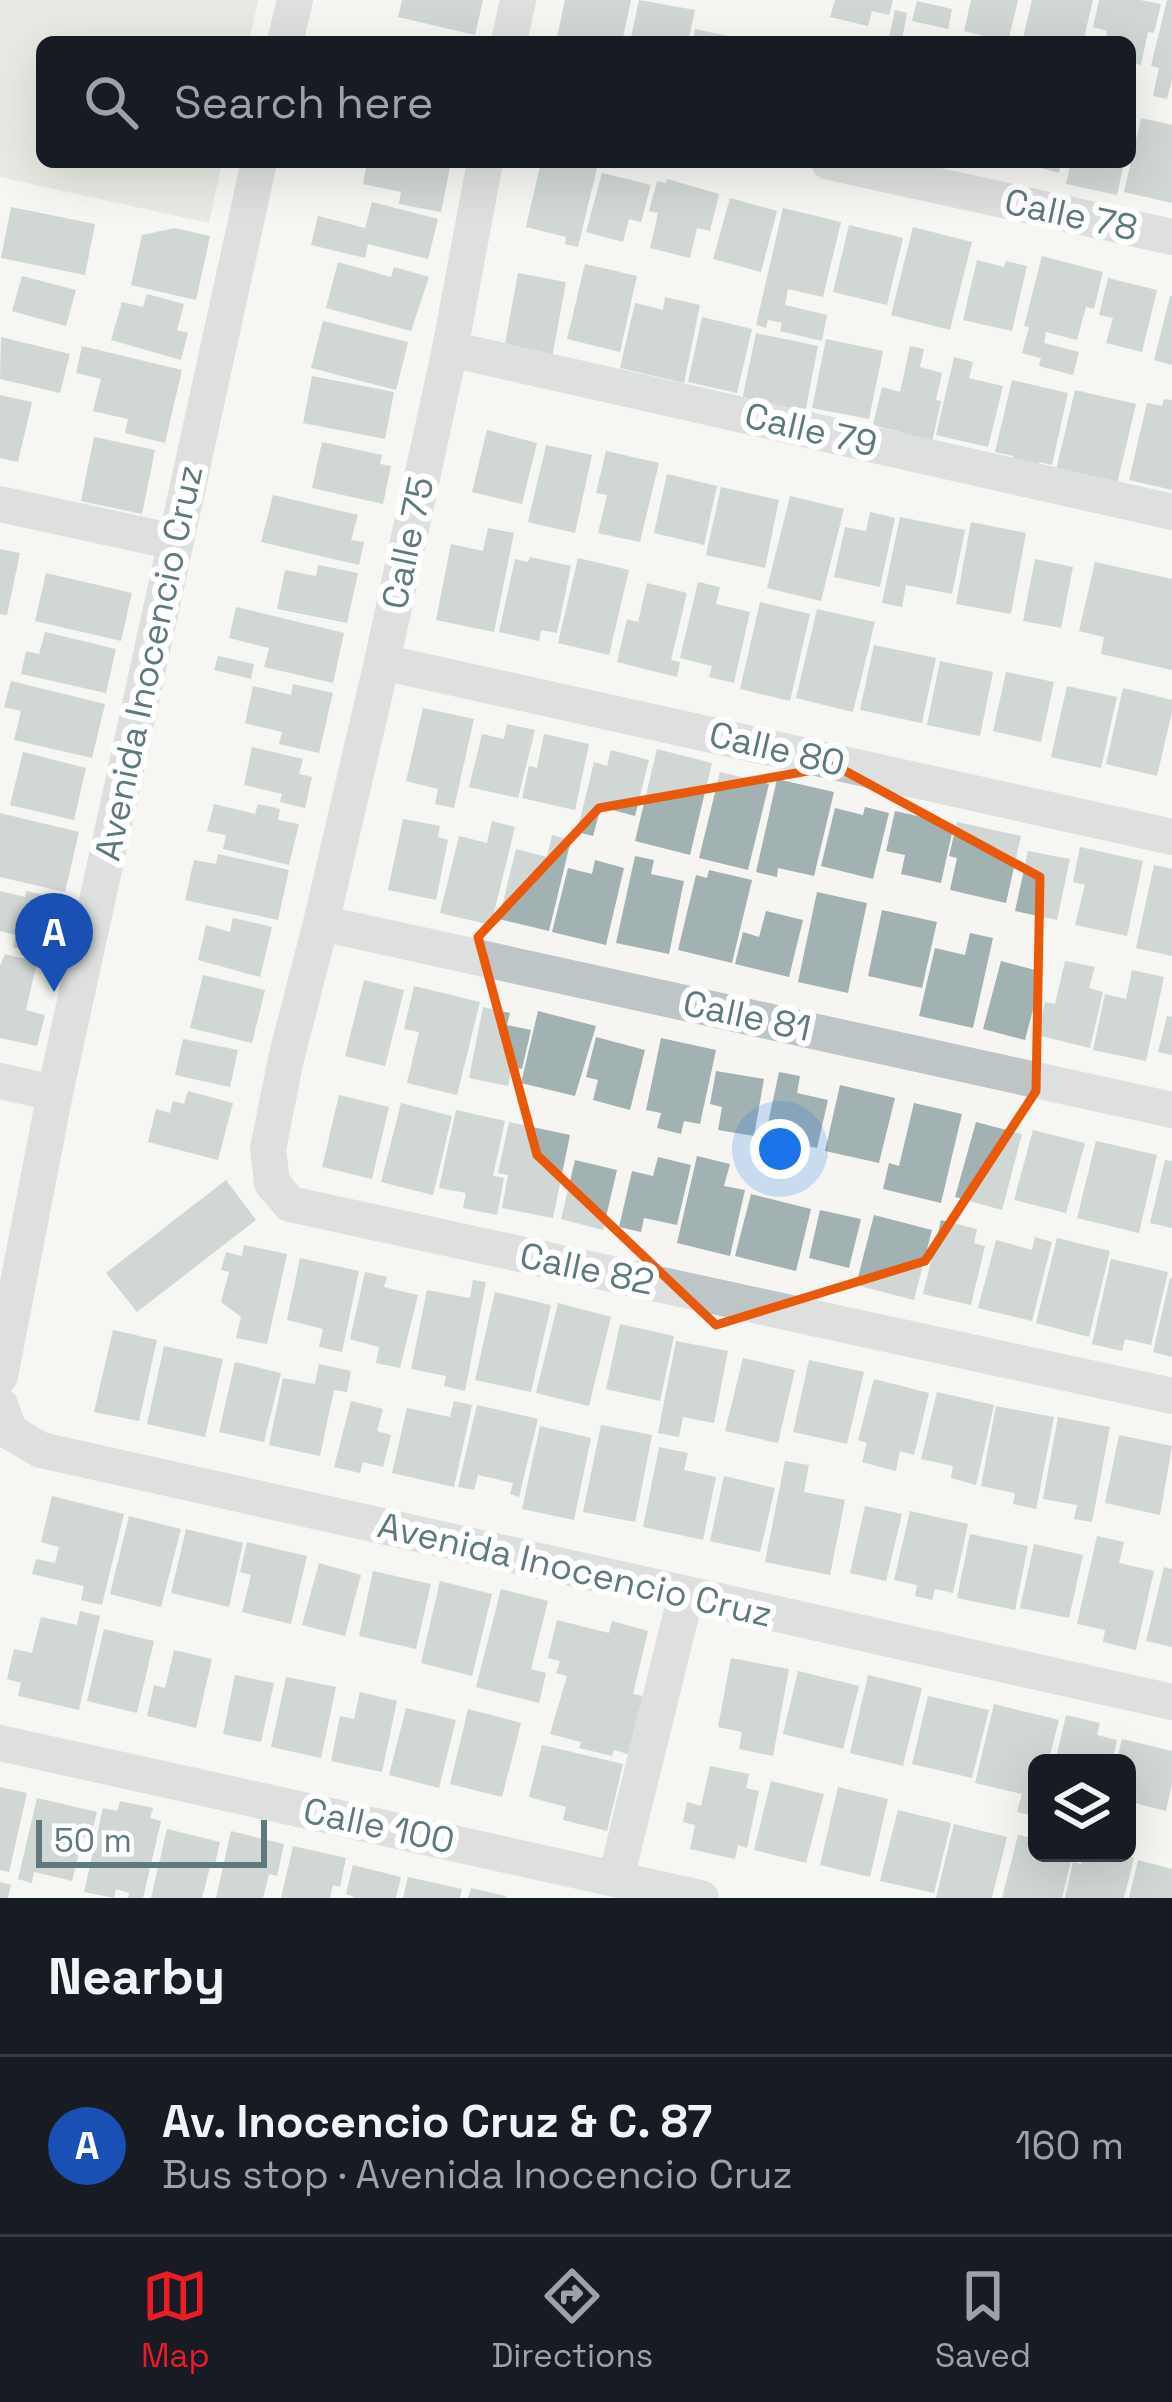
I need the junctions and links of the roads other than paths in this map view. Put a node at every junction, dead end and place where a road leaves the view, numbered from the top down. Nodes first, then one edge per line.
1 (295, 0) edge
2 (518, 0) edge
3 (286, 36) edge
4 (510, 36) edge
5 (258, 168) edge
6 (484, 168) edge
7 (856, 168) edge
8 (1172, 237) edge
9 (450, 349) junction
10 (0, 504) edge
11 (1172, 512) edge
12 (175, 542) junction
13 (382, 662) junction
14 (1172, 837) edge
15 (321, 923) junction
16 (0, 1081) edge
17 (56, 1093) junction
18 (1172, 1110) edge
19 (0, 1376) edge
20 (1172, 1396) edge
21 (0, 1405) edge
22 (686, 1595) junction
23 (1172, 1702) edge
24 (0, 1742) edge
25 (616, 1878) junction
26 (701, 1898) edge

1 - 3 street
2 - 4 street
5 - 12 street, Avenida Inocencio Cruz
6 - 9 street, Calle 75
7 - 8 street, Calle 78
9 - 11 street, Calle 79
9 - 13 street, Calle 75
10 - 12 street
12 - 17 street, Avenida Inocencio Cruz
13 - 14 street, Calle 80
13 - 15 street, Calle 75
15 - 18 street, Calle 81
15 - 20 street, Calle 82
16 - 17 street
17 - 19 street, Avenida Inocencio Cruz
21 - 22 street, Avenida Inocencio Cruz
22 - 23 street, Avenida Inocencio Cruz
22 - 25 street
24 - 25 street, Calle 100
25 - 26 street, Calle 100

